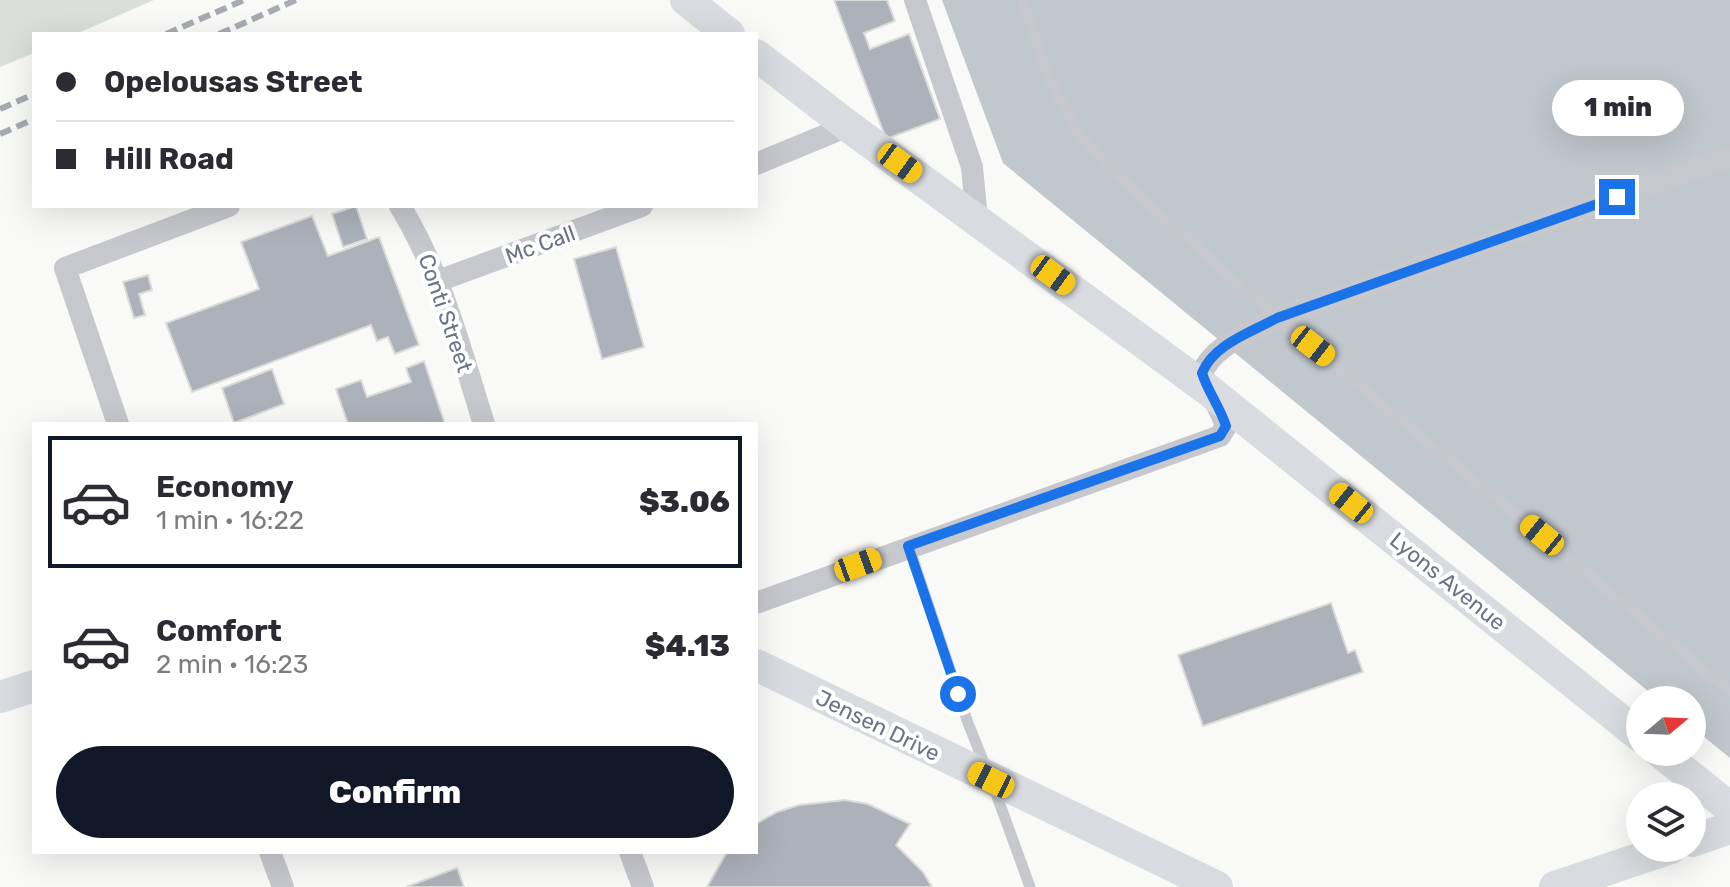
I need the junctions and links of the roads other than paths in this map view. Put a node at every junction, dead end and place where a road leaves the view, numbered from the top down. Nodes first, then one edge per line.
1 (686, 0) edge
2 (915, 0) edge
3 (1022, 0) edge
4 (726, 32) edge
5 (758, 57) edge
6 (848, 126) junction
7 (1730, 157) edge
8 (758, 163) edge
9 (224, 208) edge
10 (401, 208) edge
11 (637, 208) edge
12 (977, 219) junction
13 (438, 281) junction
14 (1277, 318) junction
15 (1207, 389) junction
16 (117, 422) edge
17 (483, 422) edge
18 (908, 546) junction
19 (758, 602) edge
20 (758, 666) edge
21 (32, 687) edge
22 (1730, 691) edge
23 (0, 697) edge
24 (1626, 725) edge
25 (1678, 766) edge
26 (991, 780) junction
27 (1730, 808) edge
28 (1730, 828) edge
29 (1706, 836) edge
30 (271, 854) edge
31 (631, 854) edge
32 (1629, 862) edge
33 (283, 887) edge
34 (643, 887) edge
35 (1030, 887) edge
36 (1217, 887) edge
37 (1555, 887) edge

1 - 4 street
2 - 12 street
3 - 14 lane
5 - 6 street, Lyons Avenue
6 - 8 street
6 - 12 street, Lyons Avenue
7 - 14 street
9 - 16 street
10 - 13 street, Conti Street
11 - 13 street, Mc Call
12 - 15 street, Lyons Avenue
13 - 17 street, Conti Street
14 - 15 street
14 - 22 lane
15 - 18 street
15 - 24 street, Lyons Avenue
18 - 19 street
18 - 26 lane
20 - 26 street, Jensen Drive
21 - 23 street
25 - 27 street
26 - 35 lane
26 - 36 street, Jensen Drive
28 - 29 street
30 - 33 street
31 - 34 street
32 - 37 street

